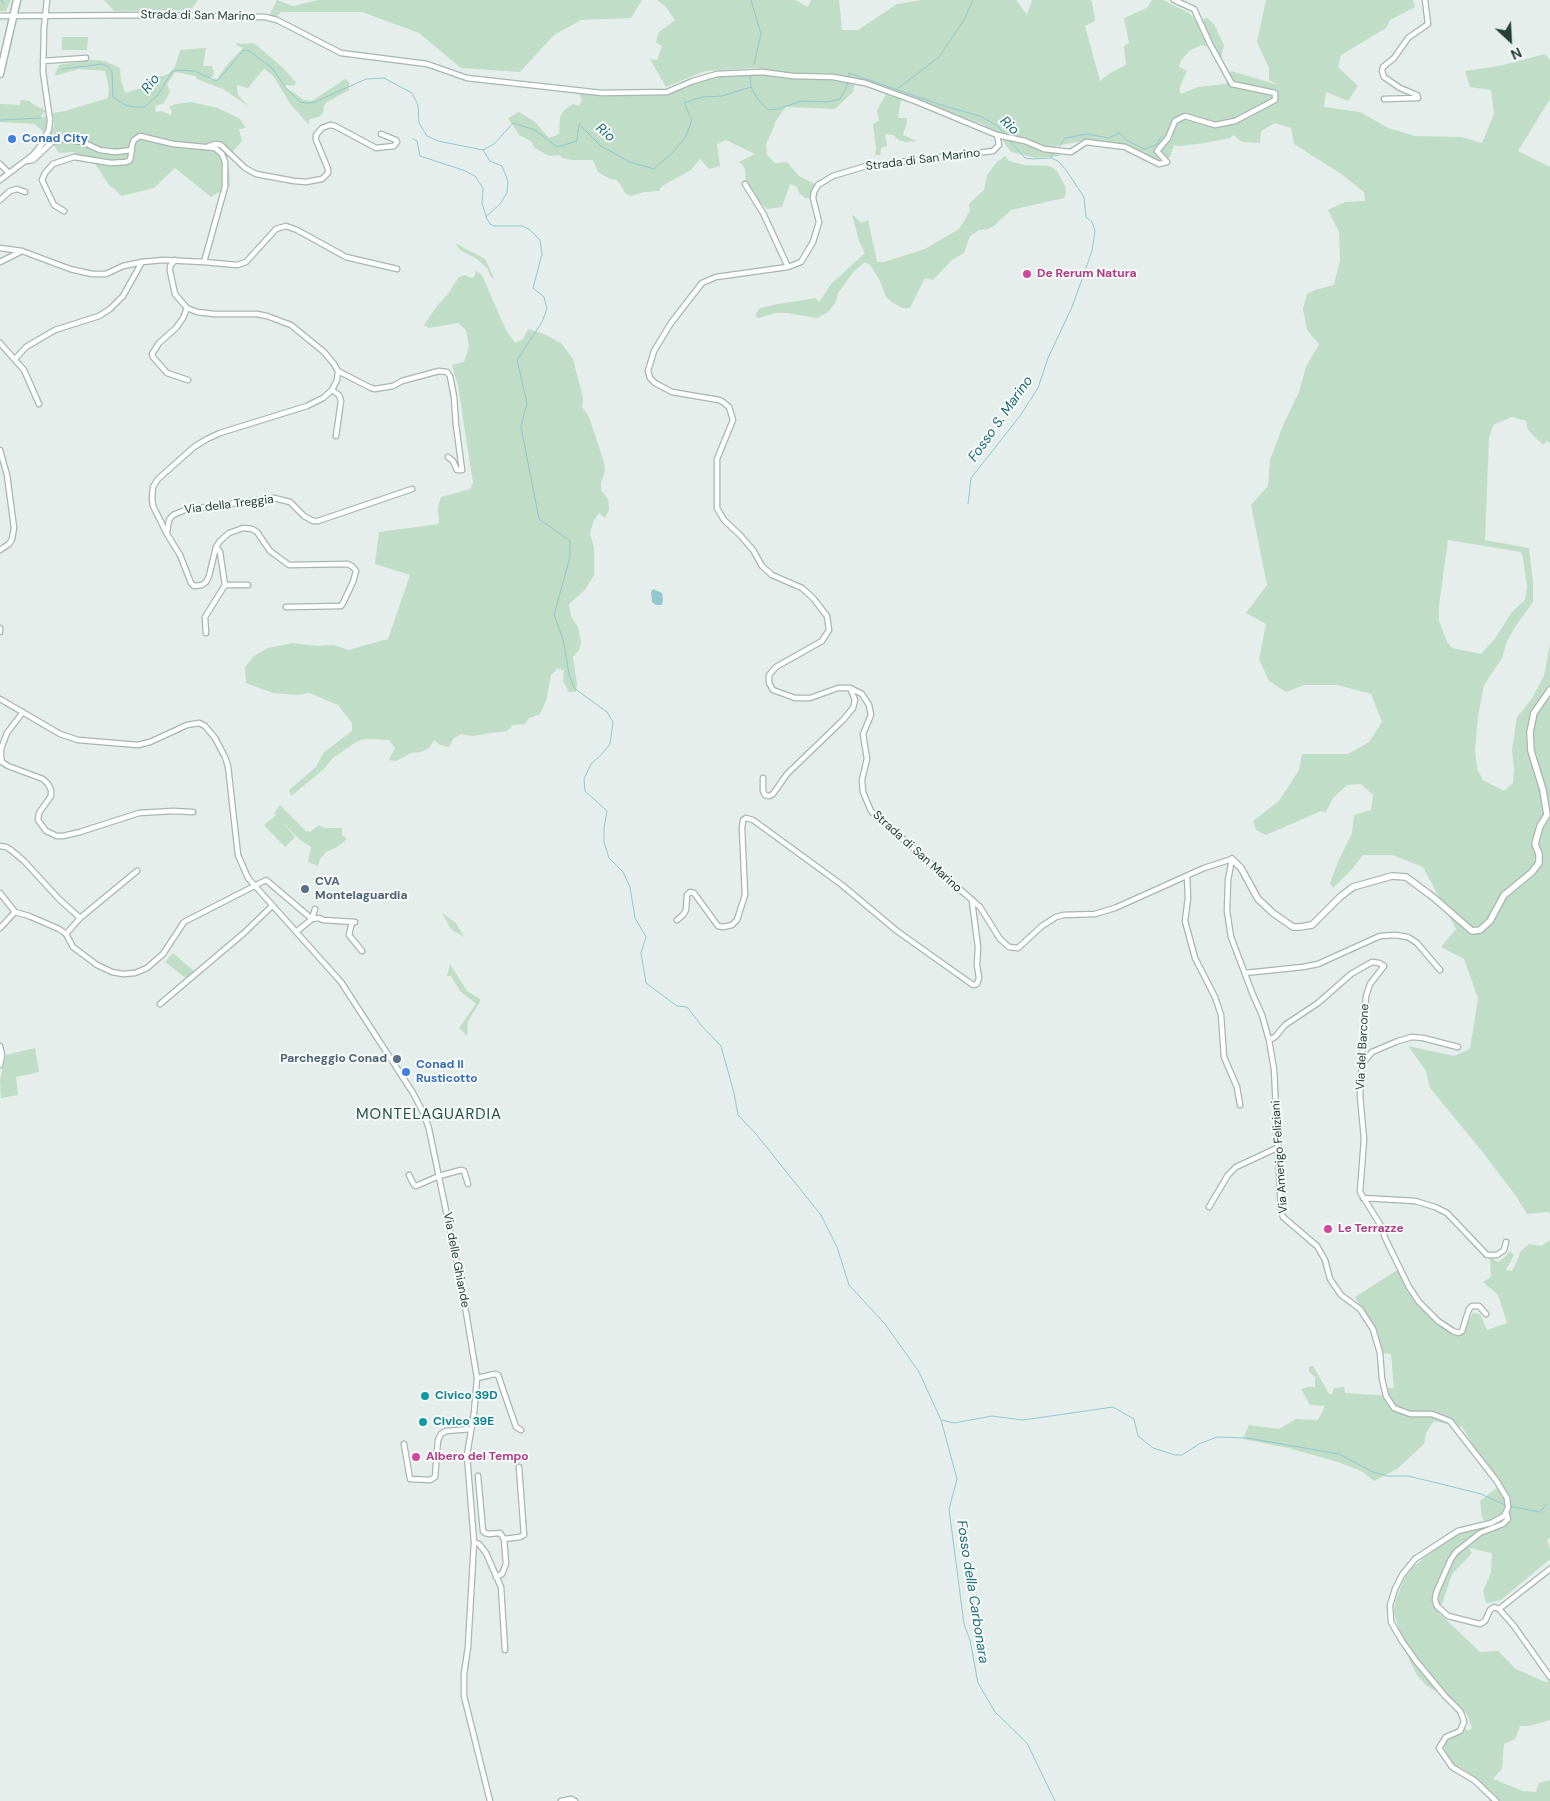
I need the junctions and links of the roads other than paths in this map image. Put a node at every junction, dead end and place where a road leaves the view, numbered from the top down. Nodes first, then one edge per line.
1 (17, 0) edge
2 (47, 0) edge
3 (1174, 0) edge
4 (1425, 0) edge
5 (0, 16) edge
6 (13, 16) junction
7 (45, 16) junction
8 (8, 42) junction
9 (0, 58) edge
10 (86, 58) dead end
11 (43, 61) junction
12 (0, 74) edge
13 (1384, 99) dead end
14 (381, 134) dead end
15 (1000, 136) junction
16 (207, 146) junction
17 (132, 150) junction
18 (26, 161) junction
19 (0, 164) edge
20 (8, 172) junction
21 (0, 180) edge
22 (745, 184) dead end
23 (25, 192) dead end
24 (0, 200) edge
25 (64, 210) dead end
26 (0, 248) edge
27 (22, 251) junction
28 (174, 260) junction
29 (0, 262) edge
30 (142, 262) junction
31 (204, 262) junction
32 (788, 267) junction
33 (397, 269) dead end
34 (187, 308) junction
35 (0, 343) edge
36 (15, 358) junction
37 (338, 371) junction
38 (188, 380) dead end
39 (332, 390) junction
40 (39, 404) dead end
41 (336, 436) dead end
42 (0, 450) edge
43 (448, 457) dead end
44 (412, 489) dead end
45 (167, 534) junction
46 (216, 547) junction
47 (0, 550) edge
48 (225, 585) junction
49 (248, 585) dead end
50 (286, 607) dead end
51 (206, 633) dead end
52 (850, 688) junction
53 (1550, 690) edge
54 (0, 699) edge
55 (23, 712) junction
56 (1, 762) edge
57 (763, 778) dead end
58 (193, 812) dead end
59 (0, 846) edge
60 (1232, 859) junction
61 (137, 871) dead end
62 (1187, 876) junction
63 (254, 886) junction
64 (0, 893) edge
65 (972, 901) junction
66 (272, 906) junction
67 (315, 909) dead end
68 (15, 912) junction
69 (80, 918) junction
70 (312, 919) junction
71 (677, 920) dead end
72 (0, 928) edge
73 (296, 932) junction
74 (66, 934) junction
75 (362, 951) dead end
76 (1440, 970) dead end
77 (1245, 973) junction
78 (160, 1004) dead end
79 (1269, 1040) junction
80 (0, 1046) edge
81 (1458, 1047) dead end
82 (1362, 1064) junction
83 (0, 1065) edge
84 (1240, 1105) dead end
85 (1279, 1147) junction
86 (409, 1175) dead end
87 (439, 1176) junction
88 (468, 1184) dead end
89 (1363, 1198) junction
90 (1210, 1207) dead end
91 (1506, 1242) dead end
92 (1486, 1314) dead end
93 (477, 1378) junction
94 (471, 1429) junction
95 (521, 1430) dead end
96 (404, 1444) dead end
97 (519, 1467) dead end
98 (478, 1476) dead end
99 (1506, 1512) junction
100 (504, 1539) junction
101 (474, 1542) junction
102 (1550, 1569) edge
103 (496, 1577) junction
104 (1499, 1609) junction
105 (505, 1650) dead end
106 (1550, 1677) edge
107 (490, 1801) edge
108 (561, 1801) edge
109 (575, 1801) edge
110 (1496, 1801) edge

1 - 6 main road
2 - 7 street
3 - 15 street
4 - 13 street
5 - 6 street, Strada di San Marino
6 - 7 street, Strada di San Marino
6 - 8 main road
7 - 11 street
7 - 15 street, Strada di San Marino
8 - 9 main road
8 - 12 main road
10 - 11 street
11 - 18 street
14 - 16 street
15 - 32 street, Strada di San Marino
16 - 17 street
16 - 31 street
17 - 18 street
17 - 25 street
18 - 20 street
19 - 20 street
20 - 21 street
22 - 32 street
23 - 24 street
26 - 27 street
27 - 29 street
27 - 30 street
28 - 30 street
28 - 31 street
28 - 34 street
30 - 36 street
31 - 33 street
32 - 52 street, Strada di San Marino
34 - 37 street
34 - 38 street
35 - 36 street
36 - 40 street
37 - 39 street
37 - 43 street
39 - 41 street
39 - 45 street
42 - 47 street
44 - 45 street, Via della Treggia
45 - 46 street
46 - 48 street
46 - 50 street, Via della Treggia
48 - 49 street
48 - 51 street
52 - 57 street
52 - 65 street, Strada di San Marino
53 - 60 street
54 - 55 street, Via delle Ghiande
55 - 56 street
55 - 63 street, Via delle Ghiande
56 - 58 street
59 - 69 street
60 - 62 street, Strada di San Marino
60 - 77 street, Via Amerigo Feliziani
61 - 69 street
62 - 65 street, Strada di San Marino
62 - 84 street
63 - 66 street, Via delle Ghiande
63 - 70 street
63 - 74 street
64 - 68 street
65 - 71 street
66 - 73 street, Via delle Ghiande
66 - 78 street
67 - 70 street
68 - 72 street
68 - 74 street
69 - 74 street
70 - 73 street
70 - 75 street
73 - 87 street, Via delle Ghiande
76 - 77 street
77 - 79 street, Via Amerigo Feliziani
79 - 82 street, Via del Barcone
79 - 85 street, Via Amerigo Feliziani
80 - 83 street
81 - 82 street
82 - 89 street, Via del Barcone
85 - 90 street
85 - 99 street, Via Amerigo Feliziani
86 - 87 street
87 - 88 street
87 - 93 street, Via delle Ghiande
89 - 91 street
89 - 92 street, Via del Barcone
93 - 94 street, Via delle Ghiande
93 - 95 street
94 - 96 street
94 - 101 street, Via delle Ghiande
97 - 100 street
98 - 100 street
99 - 104 street
99 - 110 street
100 - 103 street
101 - 103 street
101 - 107 street, Via delle Ghiande
102 - 104 street
103 - 105 street
104 - 106 street
108 - 109 street

